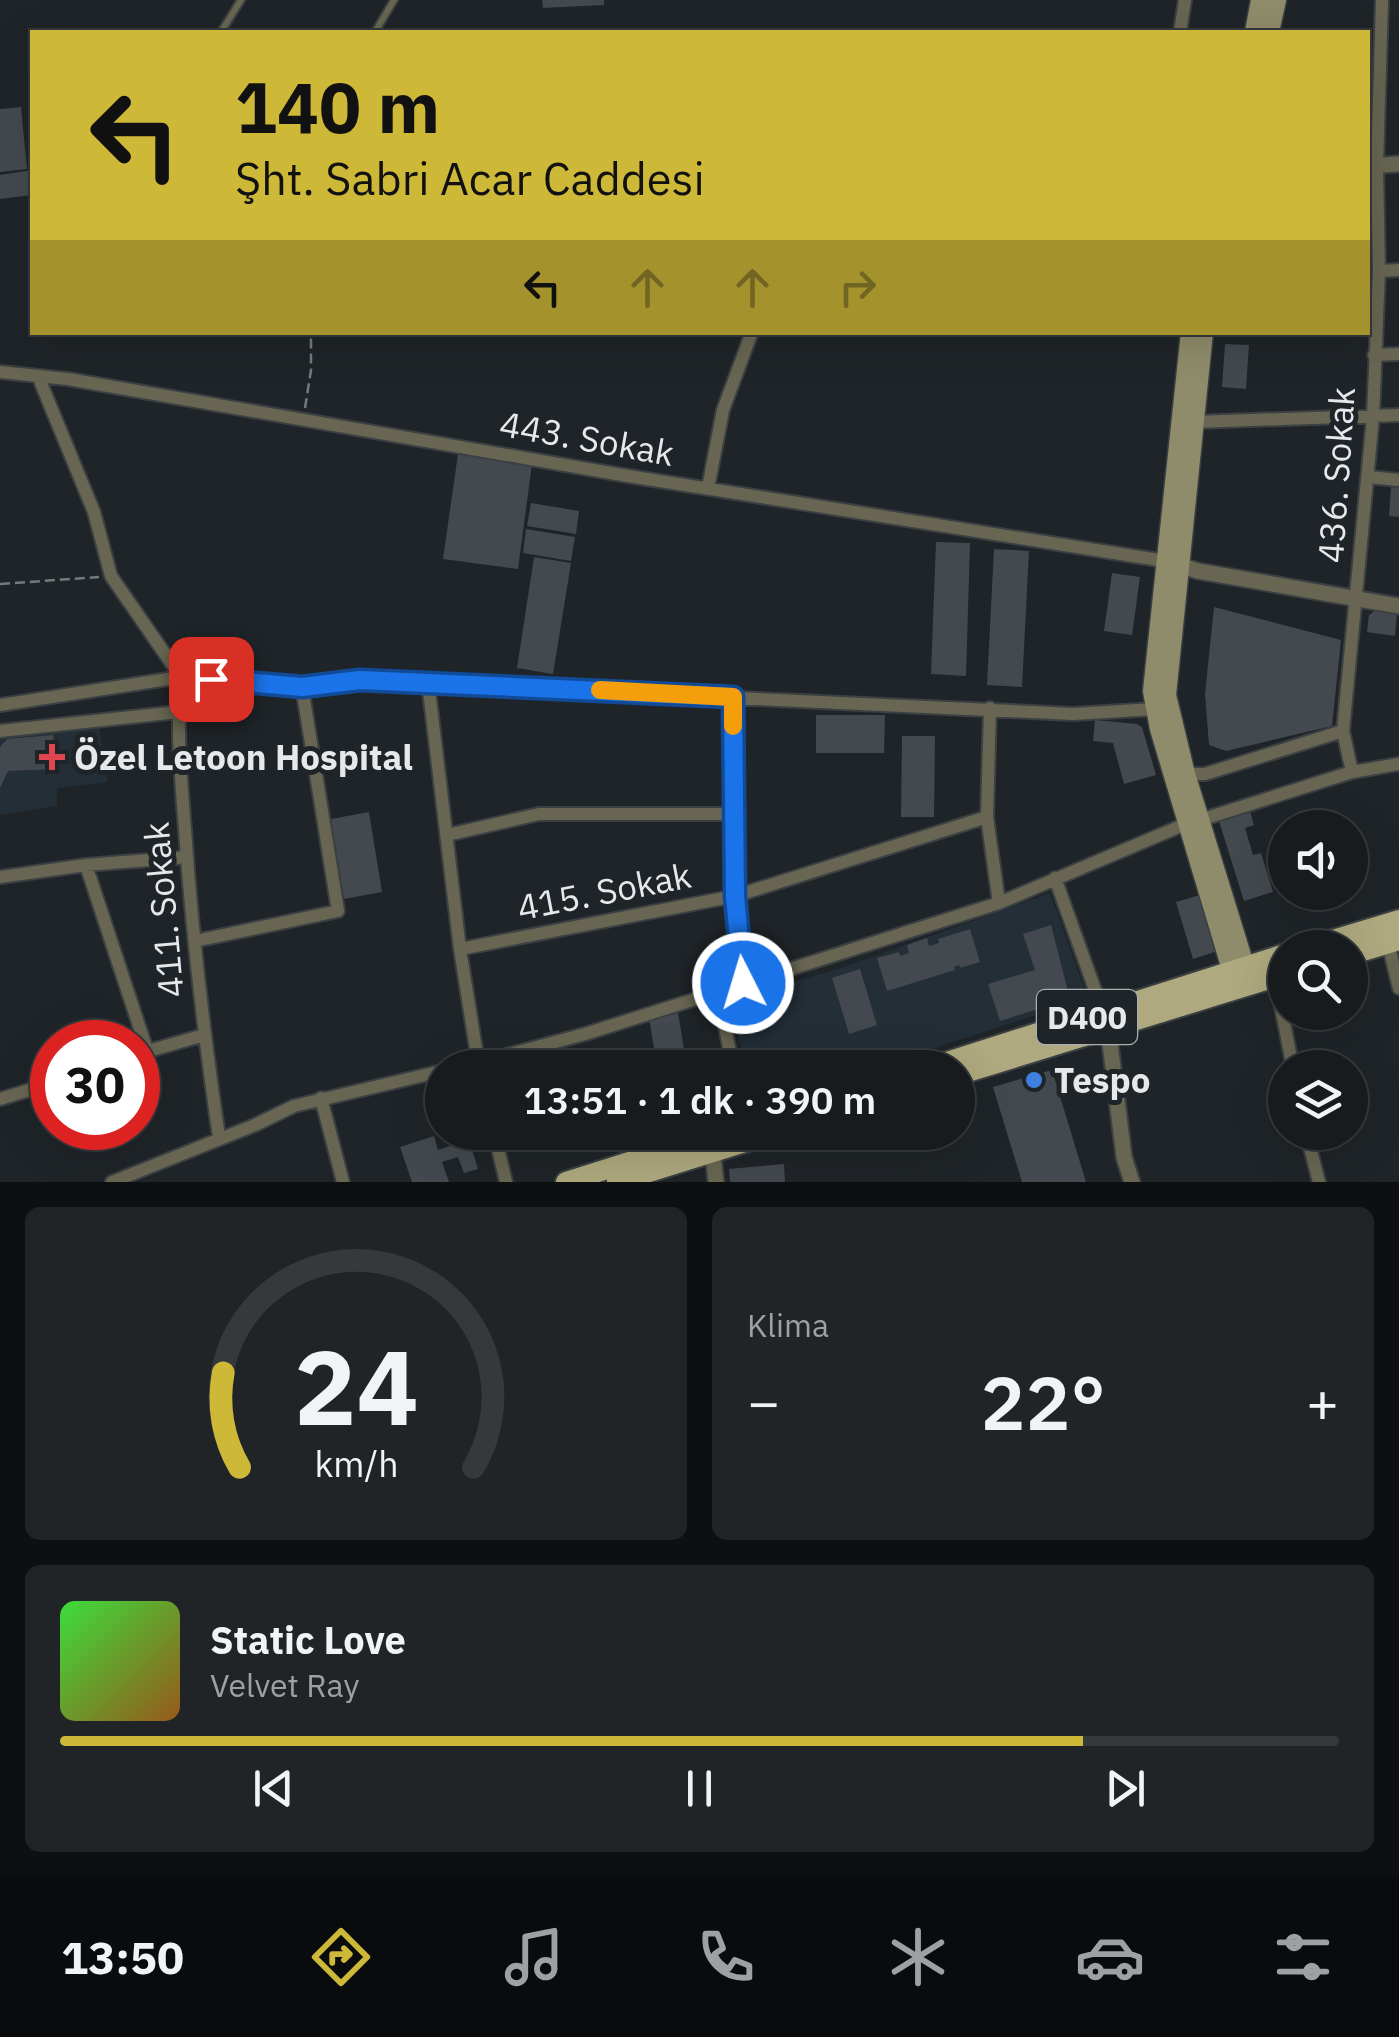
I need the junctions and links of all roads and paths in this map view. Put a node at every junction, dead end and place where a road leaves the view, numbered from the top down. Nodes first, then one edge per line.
1 (241, 0) edge
2 (394, 0) edge
3 (1185, 0) edge
4 (1260, 0) edge
5 (1276, 0) edge
6 (1382, 0) edge
7 (222, 30) edge
8 (376, 30) edge
9 (1180, 30) edge
10 (1254, 30) edge
11 (1270, 30) edge
12 (1399, 49) edge
13 (1382, 52) junction
14 (1399, 164) edge
15 (1372, 166) edge
16 (1399, 270) edge
17 (1379, 272) junction
18 (311, 335) edge
19 (751, 335) edge
20 (1190, 335) edge
21 (1204, 335) edge
22 (1399, 354) edge
23 (1374, 355) junction
24 (0, 372) edge
25 (38, 376) junction
26 (1399, 415) edge
27 (1374, 416) junction
28 (303, 420) junction
29 (1195, 422) junction
30 (1369, 477) junction
31 (1399, 480) edge
32 (708, 488) junction
33 (1172, 564) junction
34 (111, 576) junction
35 (0, 584) edge
36 (1356, 597) junction
37 (1399, 606) edge
38 (181, 676) junction
39 (428, 682) junction
40 (302, 687) junction
41 (733, 697) junction
42 (0, 705) edge
43 (990, 708) junction
44 (1154, 709) junction
45 (178, 712) junction
46 (0, 731) edge
47 (1342, 731) junction
48 (1399, 764) edge
49 (1352, 772) junction
50 (1186, 774) junction
51 (736, 814) junction
52 (987, 817) junction
53 (1194, 822) junction
54 (447, 836) junction
55 (187, 856) junction
56 (86, 865) junction
57 (0, 877) edge
58 (1055, 878) junction
59 (735, 896) junction
60 (1000, 903) junction
61 (1399, 920) edge
62 (1366, 930) edge
63 (195, 941) junction
64 (1394, 942) edge
65 (460, 950) junction
66 (1368, 950) edge
67 (1268, 963) edge
68 (1268, 976) edge
69 (1241, 977) junction
70 (743, 983) junction
71 (1399, 988) edge
72 (718, 991) junction
73 (1106, 1019) junction
74 (132, 1020) edge
75 (204, 1035) junction
76 (160, 1047) edge
77 (477, 1050) edge
78 (527, 1050) edge
79 (729, 1050) edge
80 (975, 1055) edge
81 (975, 1069) edge
82 (425, 1075) edge
83 (30, 1090) edge
84 (322, 1098) junction
85 (0, 1099) edge
86 (219, 1137) junction
87 (498, 1150) edge
88 (680, 1150) edge
89 (692, 1150) edge
90 (716, 1150) edge
91 (1311, 1150) edge
92 (112, 1182) edge
93 (343, 1182) edge
94 (506, 1182) edge
95 (566, 1182) edge
96 (616, 1182) edge
97 (716, 1182) edge
98 (1132, 1182) edge
99 (1319, 1182) edge

1 - 7 lane
2 - 8 lane
3 - 9 street
4 - 10 main road
5 - 11 main road
6 - 13 street, 436. Sokak
12 - 13 street
13 - 15 street, 436. Sokak
14 - 15 street
15 - 17 street, 436. Sokak
16 - 17 street
17 - 23 street, 436. Sokak
18 - 28 path
19 - 32 street
20 - 33 main road
21 - 29 main road
22 - 23 street
23 - 27 street, 436. Sokak
24 - 25 street, 443. Sokak
25 - 28 street, 443. Sokak
25 - 34 street
26 - 27 street
27 - 29 street
27 - 30 street, 436. Sokak
28 - 32 street, 443. Sokak
29 - 33 main road
30 - 31 street
30 - 36 street, 436. Sokak
32 - 33 street, 443. Sokak
33 - 36 street
33 - 44 main road
33 - 50 main road
34 - 35 path
34 - 38 street
36 - 37 street
36 - 47 street, 436. Sokak
38 - 40 street
38 - 42 street
38 - 45 street, 411. Sokak
39 - 40 street
39 - 41 street
39 - 54 street
40 - 63 street
41 - 43 street
41 - 51 street
43 - 44 street
43 - 52 street
44 - 53 main road
45 - 46 street
45 - 55 street, 411. Sokak
47 - 49 street, 436. Sokak
47 - 50 street
48 - 49 street
49 - 53 street
50 - 53 main road
51 - 54 street
51 - 59 street
52 - 59 street, 415. Sokak
52 - 60 street
53 - 58 street
53 - 69 main road
54 - 65 street
55 - 56 street
55 - 63 street, 411. Sokak
56 - 57 street
56 - 74 street
58 - 60 street
58 - 73 street
59 - 65 street, 415. Sokak
59 - 70 street
60 - 70 street
61 - 62 main road
63 - 75 street, 411. Sokak
64 - 66 main road
64 - 71 street
65 - 77 street
67 - 69 main road
68 - 69 main road
69 - 73 main road, D400
70 - 72 street
72 - 78 street
72 - 79 street
73 - 80 main road, D400
73 - 81 main road, D400
73 - 98 street
75 - 76 street
75 - 86 street, 411. Sokak
82 - 84 street
83 - 85 street
84 - 86 street
84 - 93 street
86 - 92 street
87 - 94 street
88 - 95 main road
89 - 96 main road
90 - 97 street
91 - 99 street

